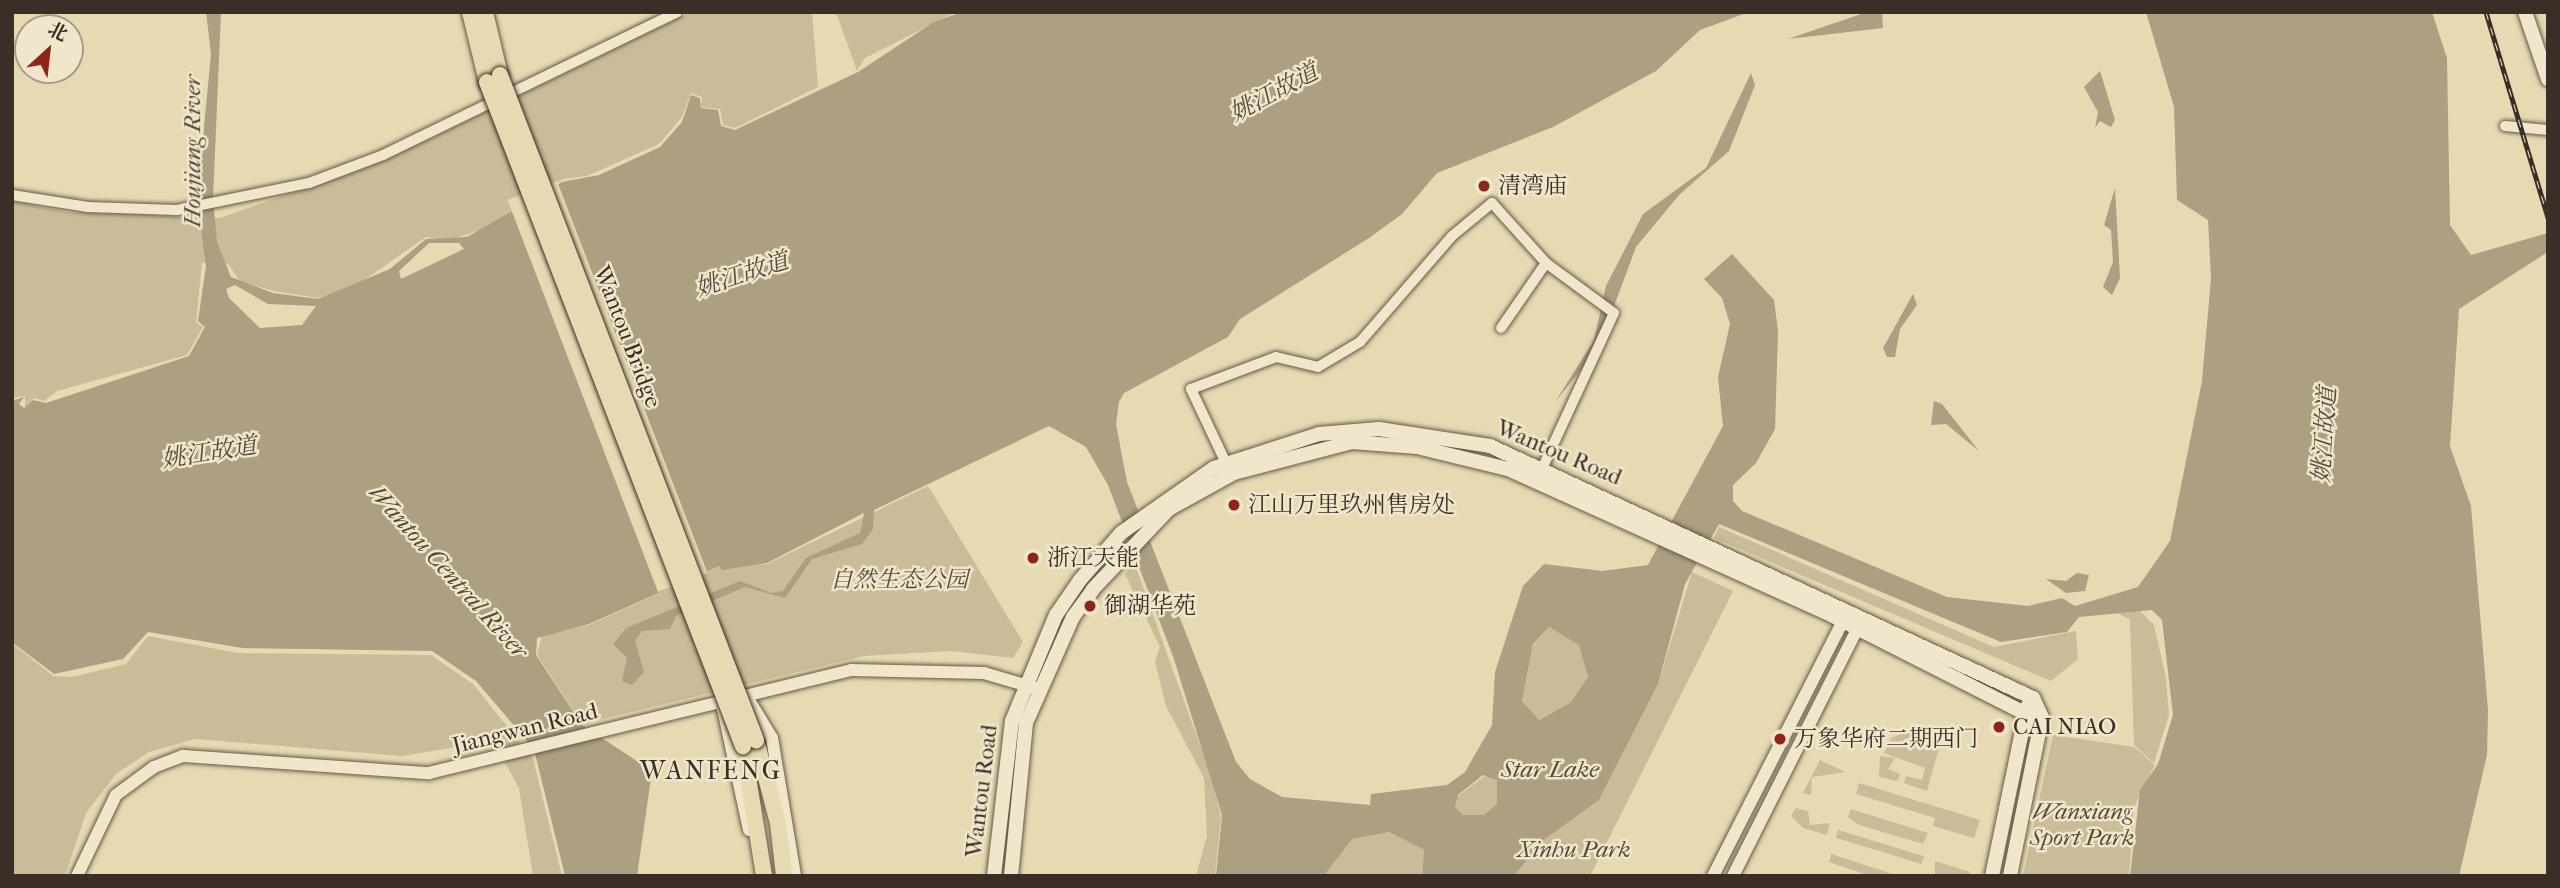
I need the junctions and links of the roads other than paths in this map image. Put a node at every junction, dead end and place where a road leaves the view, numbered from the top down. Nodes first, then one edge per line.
1 (470, 12) edge
2 (485, 12) edge
3 (677, 12) edge
4 (2525, 12) edge
5 (494, 79) junction
6 (2548, 79) edge
7 (2505, 126) dead end
8 (2548, 130) edge
9 (12, 195) edge
10 (1546, 263) junction
11 (1501, 328) dead end
12 (1226, 463) junction
13 (1542, 469) junction
14 (1155, 514) junction
15 (1662, 531) junction
16 (1846, 615) junction
17 (1861, 623) junction
18 (1824, 657) junction
19 (1837, 669) junction
20 (1031, 687) junction
21 (2030, 696) junction
22 (2041, 714) junction
23 (2024, 716) junction
24 (749, 743) junction
25 (77, 876) edge
26 (757, 876) edge
27 (764, 876) edge
28 (784, 876) edge
29 (795, 876) edge
30 (994, 876) edge
31 (1012, 876) edge
32 (1713, 876) edge
33 (1733, 876) edge
34 (1992, 876) edge
35 (2010, 876) edge

1 - 5 main road
2 - 5 main road
3 - 9 street
4 - 6 main road
5 - 24 main road, Wantou Bridge, bridge
5 - 24 main road, Wantou Bridge, bridge
7 - 8 street
10 - 11 street
10 - 12 street
10 - 13 street
12 - 13 main road, Wantou Road
12 - 14 main road, Wantou Road
13 - 15 main road, Wantou Road
14 - 15 main road, Wantou Road
14 - 20 main road, Wantou Road
15 - 16 main road, Wantou Road
16 - 17 main road, Wantou Road
16 - 18 street
17 - 19 street
17 - 21 main road, Wantou Road
17 - 23 main road, Wantou Road
18 - 19 street
18 - 32 street
19 - 33 street
20 - 25 street, Jiangwan Road
20 - 30 main road, Wantou Road
20 - 31 main road, Wantou Road
21 - 22 main road, Wantou Road
21 - 23 main road
22 - 23 main road, Wantou Road
22 - 35 main road
23 - 34 main road
24 - 27 main road
24 - 28 main road
26 - 29 street

